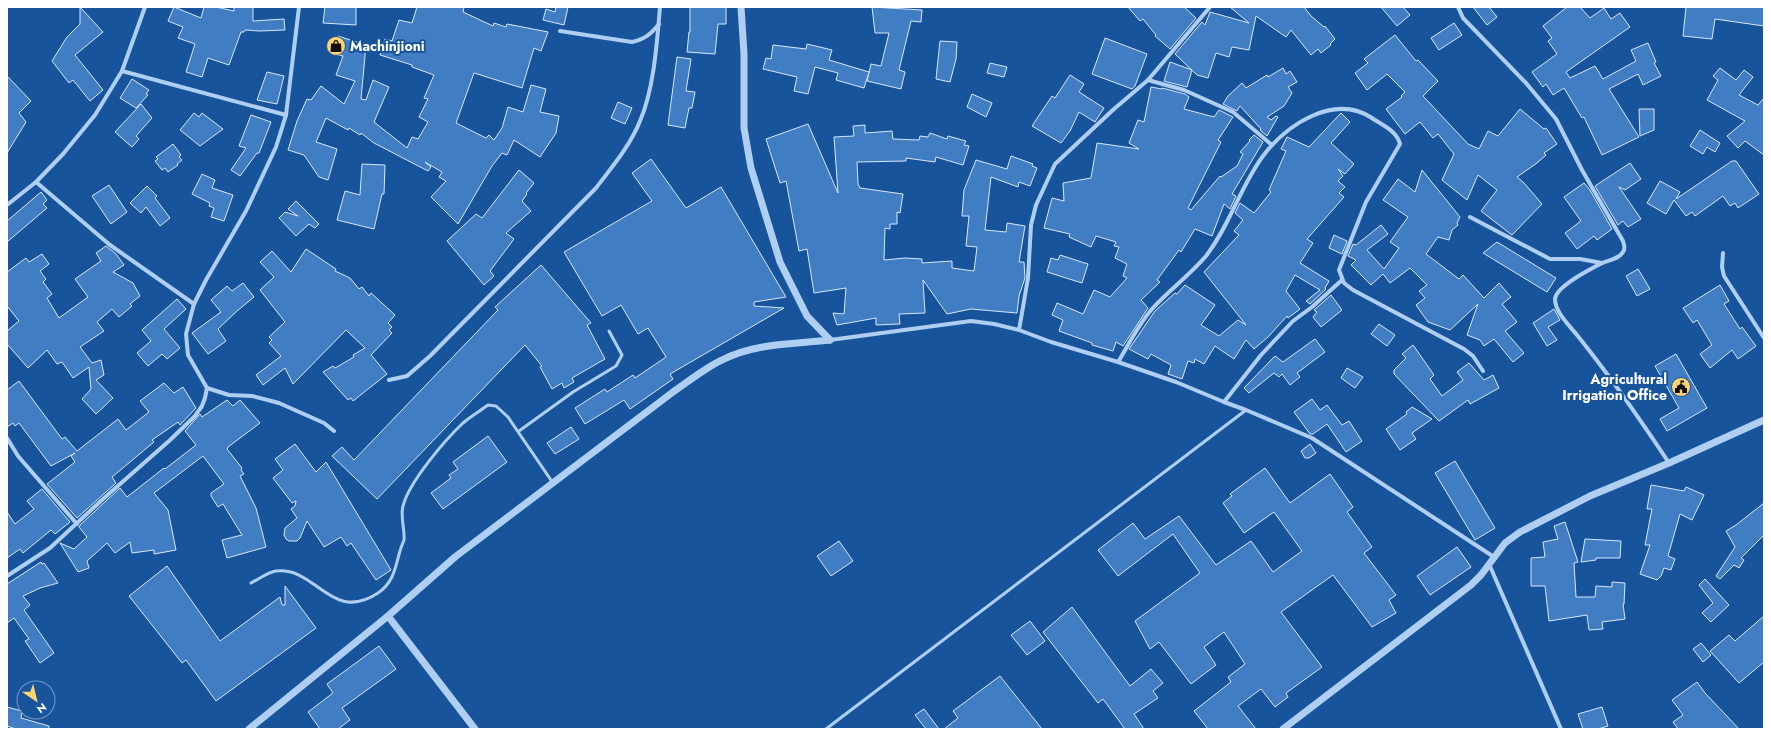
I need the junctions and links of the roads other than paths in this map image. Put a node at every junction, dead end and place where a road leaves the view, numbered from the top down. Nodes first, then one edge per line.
1 (145, 7) edge
2 (299, 7) edge
3 (660, 7) edge
4 (741, 7) edge
5 (1210, 7) edge
6 (1458, 7) edge
7 (659, 24) junction
8 (560, 31) dead end
9 (122, 71) junction
10 (1148, 80) junction
11 (286, 115) junction
12 (1272, 145) junction
13 (36, 182) junction
14 (7, 206) edge
15 (1470, 217) dead end
16 (1723, 253) dead end
17 (1602, 263) junction
18 (1342, 280) junction
19 (194, 304) junction
20 (1019, 330) junction
21 (609, 331) dead end
22 (1764, 338) edge
23 (830, 340) junction
24 (1118, 362) junction
25 (1483, 371) dead end
26 (389, 380) dead end
27 (207, 388) junction
28 (1224, 402) junction
29 (1246, 410) junction
30 (1764, 420) edge
31 (334, 431) dead end
32 (519, 431) junction
33 (7, 438) edge
34 (1669, 463) junction
35 (553, 483) junction
36 (77, 524) junction
37 (1494, 557) junction
38 (1489, 564) junction
39 (7, 576) edge
40 (251, 583) dead end
41 (388, 616) junction
42 (249, 729) edge
43 (474, 729) edge
44 (826, 729) edge
45 (1283, 729) edge
46 (1561, 729) edge

1 - 9 street
2 - 11 street
3 - 7 street
4 - 23 street
5 - 10 street
6 - 17 street
7 - 8 street
7 - 26 street
9 - 11 street
9 - 13 street
10 - 12 street
10 - 20 street
11 - 19 street
12 - 18 street
12 - 24 street
13 - 14 street
13 - 19 street
15 - 17 street
16 - 22 street
17 - 34 street
18 - 25 street
18 - 28 street
19 - 27 street
20 - 23 street
20 - 24 street
21 - 32 lane
23 - 35 street
24 - 28 street
27 - 31 street
27 - 36 street
28 - 29 street
29 - 37 street
29 - 44 lane
30 - 34 street
32 - 35 lane
32 - 40 lane
33 - 36 street
34 - 37 street
35 - 41 street
36 - 39 street
37 - 38 street
38 - 45 street
38 - 46 street
41 - 42 street
41 - 43 street

